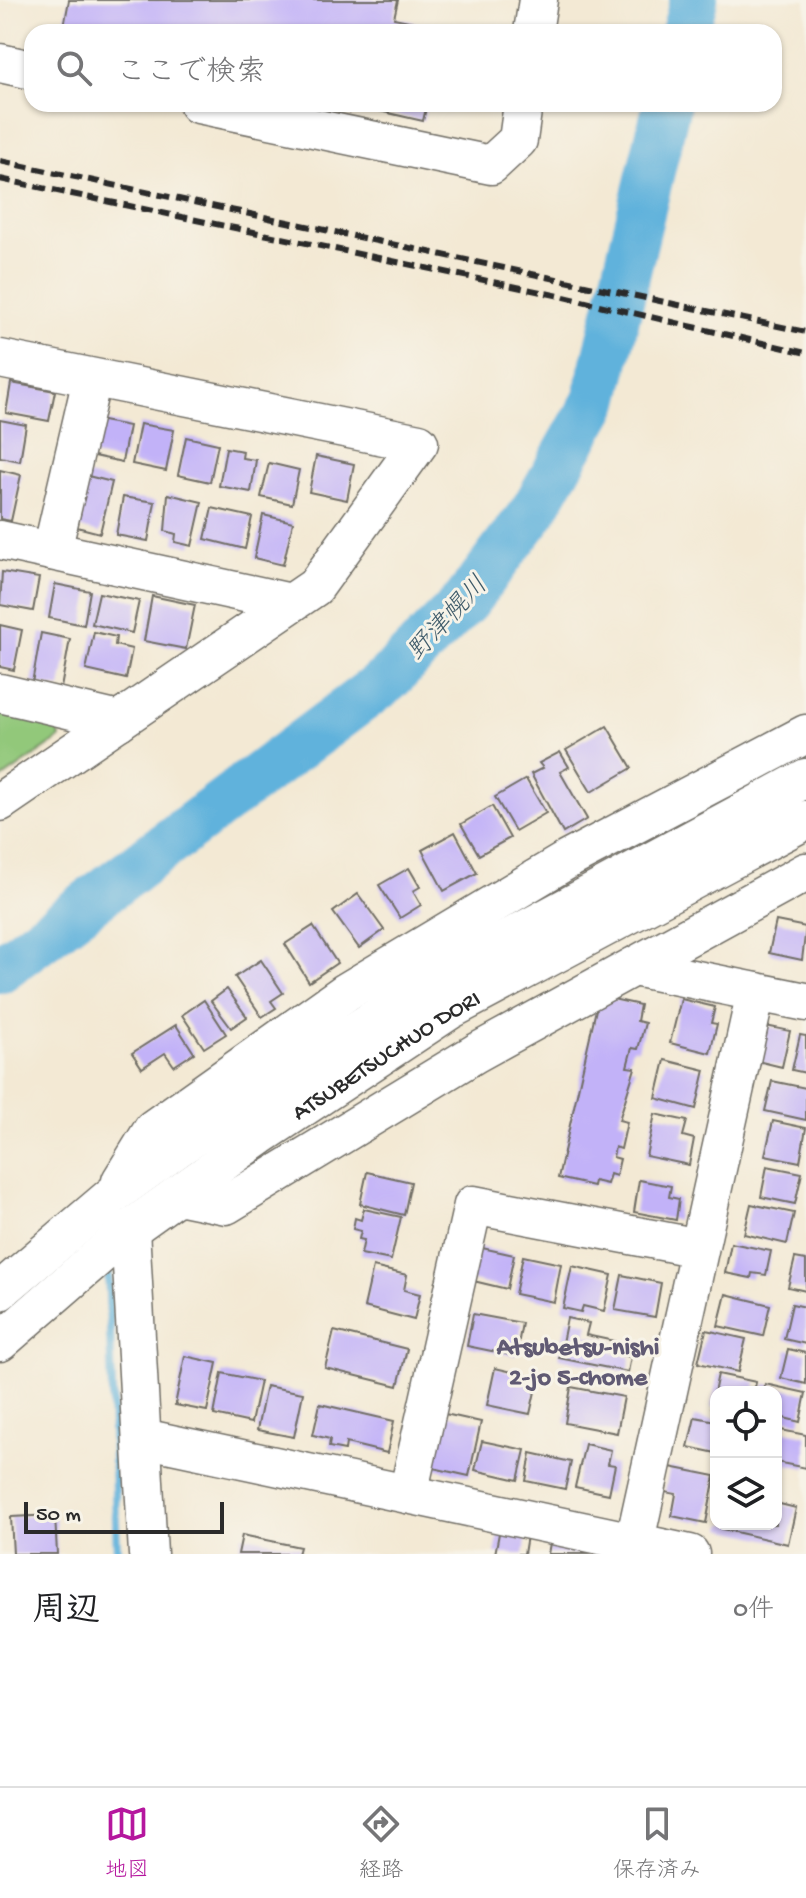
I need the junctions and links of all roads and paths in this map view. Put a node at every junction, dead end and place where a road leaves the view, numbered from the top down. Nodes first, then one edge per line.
1 (538, 0) edge
2 (534, 24) edge
3 (0, 63) edge
4 (24, 68) edge
5 (236, 112) edge
6 (522, 112) edge
7 (0, 359) edge
8 (92, 379) junction
9 (0, 540) edge
10 (52, 551) junction
11 (291, 603) junction
12 (0, 693) edge
13 (119, 721) junction
14 (806, 734) edge
15 (806, 778) edge
16 (0, 802) edge
17 (806, 820) edge
18 (806, 872) edge
19 (633, 967) junction
20 (756, 992) junction
21 (806, 1002) edge
22 (248, 1121) junction
23 (114, 1194) junction
24 (177, 1195) junction
25 (130, 1229) junction
26 (699, 1248) junction
27 (0, 1291) edge
28 (0, 1342) edge
29 (143, 1438) junction
30 (408, 1494) junction
31 (633, 1548) edge
32 (148, 1554) edge
33 (690, 1554) edge

1 - 2 street
3 - 4 street
5 - 6 street
7 - 8 street
8 - 10 street
8 - 11 street
9 - 10 street
10 - 11 street
11 - 13 street
12 - 13 street
13 - 16 street
14 - 23 street
15 - 22 street, ATSUBETSUCHUO DORI
17 - 22 street, ATSUBETSUCHUO DORI
18 - 19 street
19 - 20 street
19 - 24 street
20 - 21 street
20 - 26 street
22 - 23 street, ATSUBETSUCHUO DORI
22 - 24 street, ATSUBETSUCHUO DORI
23 - 27 street, ATSUBETSUCHUO DORI
24 - 25 street, ATSUBETSUCHUO DORI
25 - 28 street, ATSUBETSUCHUO DORI
25 - 29 street
26 - 30 street
26 - 31 street
29 - 30 street
29 - 32 street
30 - 31 street
31 - 33 street

